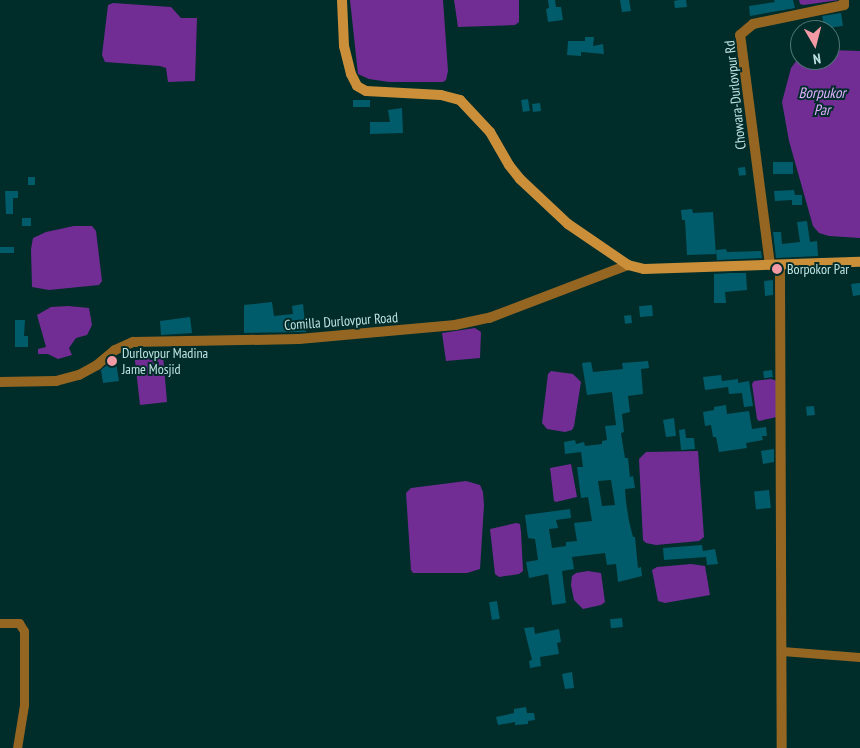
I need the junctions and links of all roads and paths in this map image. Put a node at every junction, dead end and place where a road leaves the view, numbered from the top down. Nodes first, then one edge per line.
1 (342, 0) edge
2 (844, 0) edge
3 (860, 262) edge
4 (628, 265) junction
5 (775, 265) junction
6 (0, 382) edge
7 (0, 623) edge
8 (782, 651) junction
9 (860, 657) edge
10 (17, 748) edge
11 (782, 748) edge

1 - 4 main road
2 - 5 street, Chowara-Durlovpur Rd
3 - 5 main road
4 - 5 main road
4 - 6 street, Comilla Durlovpur Road
5 - 8 street
7 - 10 street
8 - 9 street
8 - 11 street

